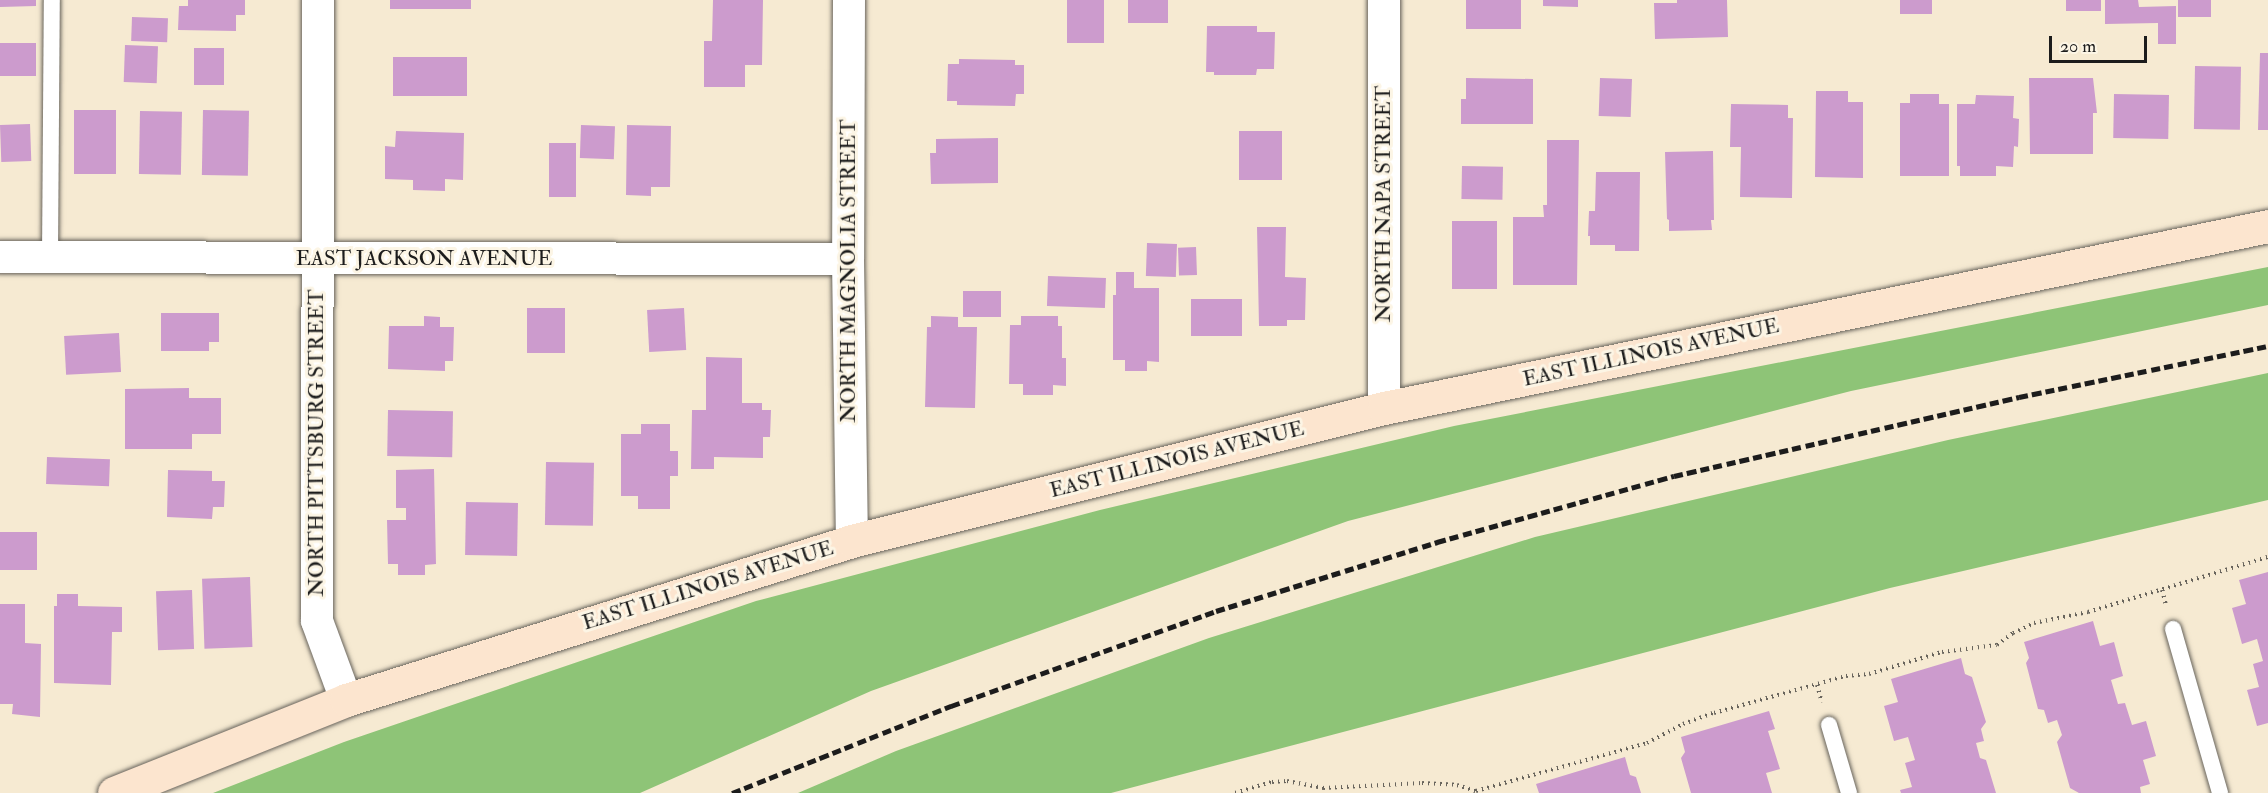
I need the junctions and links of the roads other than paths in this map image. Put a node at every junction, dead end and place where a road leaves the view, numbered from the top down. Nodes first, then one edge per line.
1 (52, 0) edge
2 (318, 0) edge
3 (849, 0) edge
4 (1384, 0) edge
5 (2268, 226) edge
6 (0, 257) edge
7 (50, 258) junction
8 (317, 259) junction
9 (848, 259) junction
10 (1384, 408) junction
11 (852, 541) junction
12 (2173, 629) dead end
13 (346, 700) junction
14 (1829, 725) dead end
15 (114, 793) edge
16 (1849, 793) edge
17 (2220, 793) edge

1 - 7 lane
2 - 8 street, NORTH PITTSBURG STREET
3 - 9 street, NORTH MAGNOLIA STREET
4 - 10 street, NORTH NAPA STREET
5 - 10 main road, EAST ILLINOIS AVENUE
6 - 7 street, EAST JACKSON AVENUE
7 - 8 street, EAST JACKSON AVENUE
8 - 9 street, EAST JACKSON AVENUE
8 - 13 street, NORTH PITTSBURG STREET
9 - 11 street, NORTH MAGNOLIA STREET
10 - 11 main road, EAST ILLINOIS AVENUE
11 - 13 main road, EAST ILLINOIS AVENUE
12 - 17 lane
13 - 15 main road, EAST ILLINOIS AVENUE
14 - 16 lane

